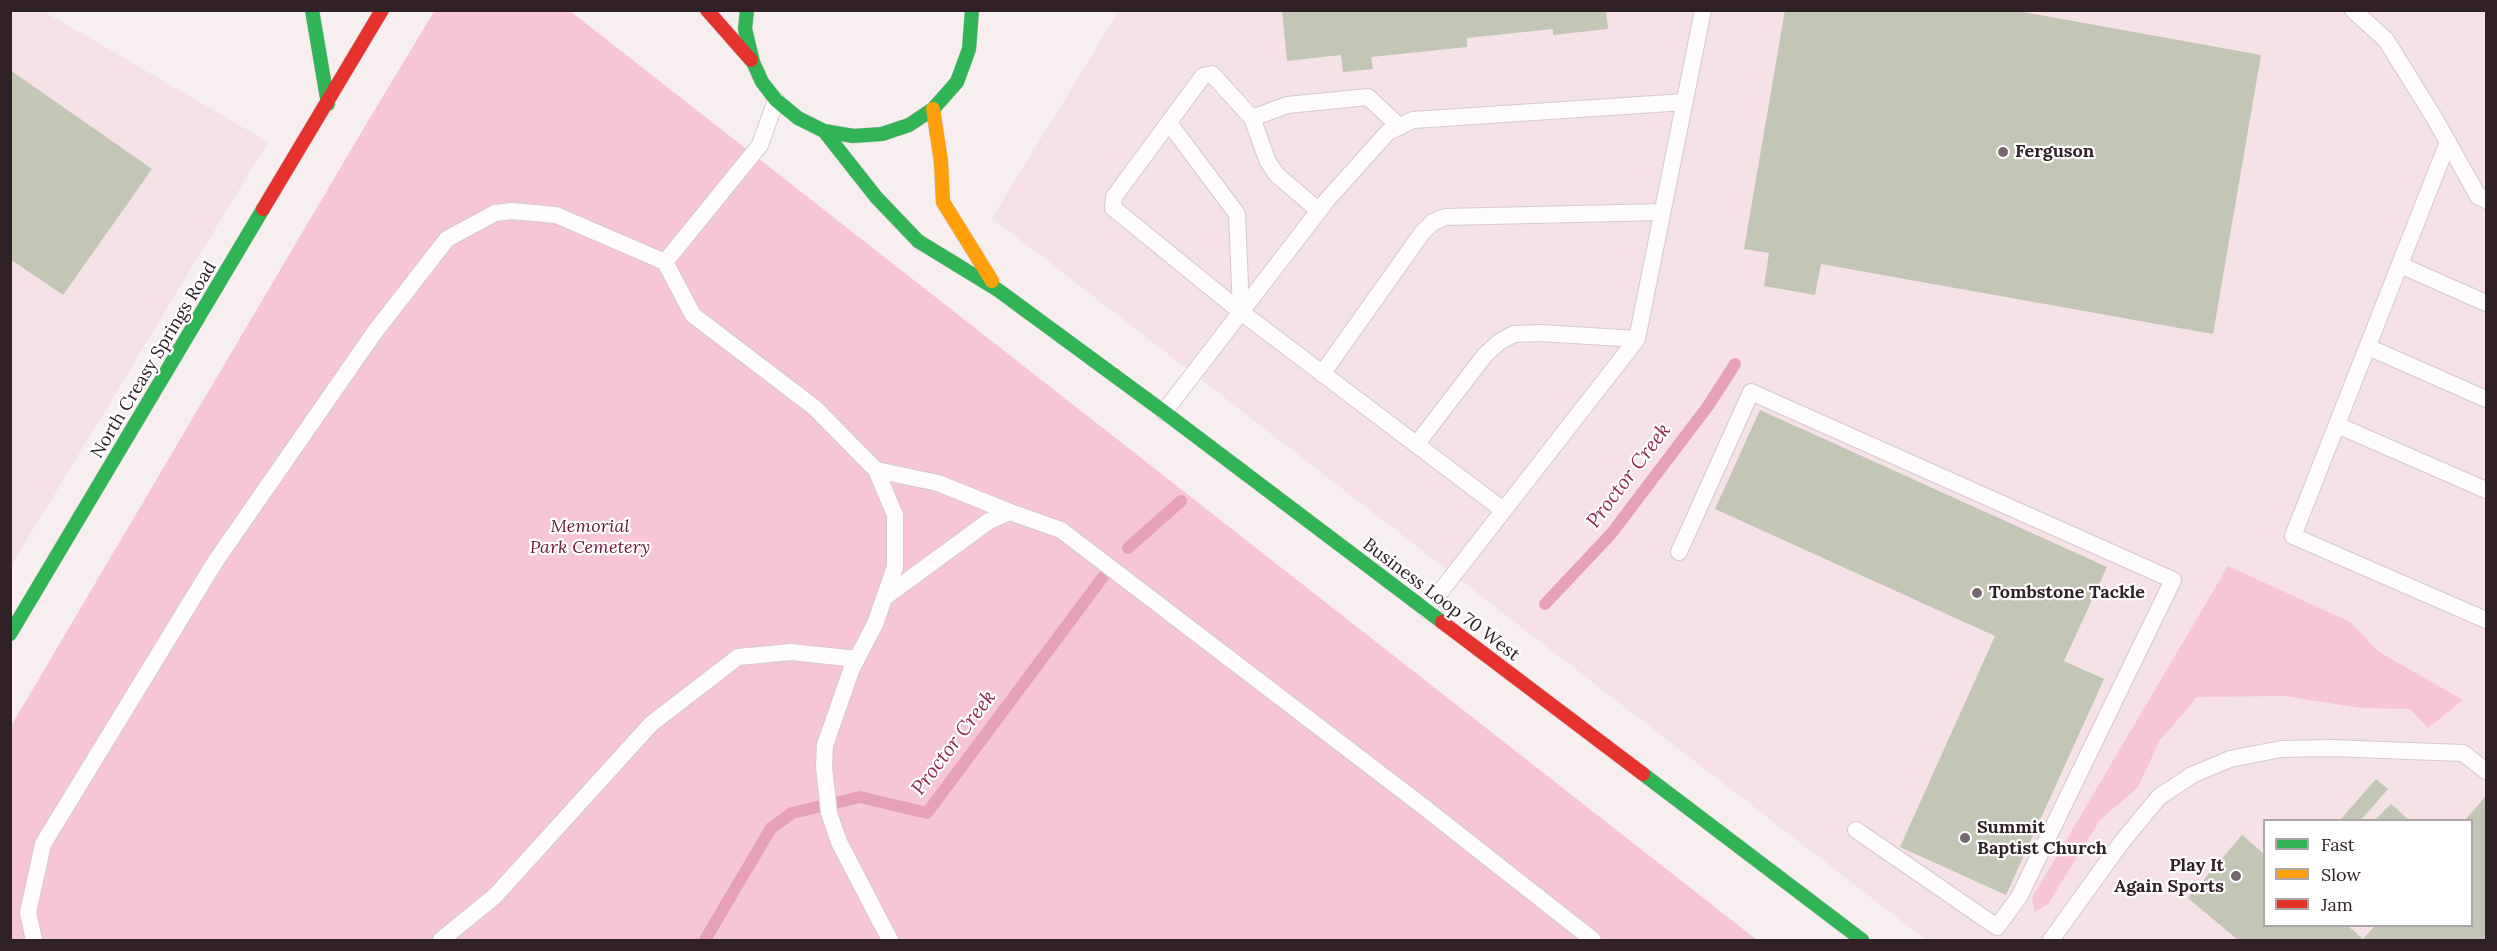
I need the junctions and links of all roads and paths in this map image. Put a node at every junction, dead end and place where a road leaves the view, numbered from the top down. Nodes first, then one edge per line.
1 (312, 10) edge
2 (382, 10) edge
3 (707, 10) edge
4 (747, 10) edge
5 (972, 10) edge
6 (1704, 10) edge
7 (2353, 10) edge
8 (753, 62) junction
9 (776, 100) junction
10 (1685, 102) junction
11 (328, 104) junction
12 (933, 109) junction
13 (1252, 118) junction
14 (1169, 123) junction
15 (1400, 126) junction
16 (825, 131) junction
17 (2448, 142) junction
18 (2487, 200) edge
19 (1319, 211) junction
20 (1662, 212) junction
21 (665, 262) junction
22 (2400, 265) junction
23 (998, 290) junction
24 (2487, 303) edge
25 (1241, 312) junction
26 (1637, 339) junction
27 (2368, 347) junction
28 (1322, 374) junction
29 (2487, 399) edge
30 (1164, 412) junction
31 (2337, 425) junction
32 (1416, 445) junction
33 (876, 470) junction
34 (2487, 490) edge
35 (1503, 510) junction
36 (1010, 512) junction
37 (1679, 552) dead end
38 (885, 597) junction
39 (1426, 610) junction
40 (2487, 620) edge
41 (10, 634) edge
42 (857, 659) junction
43 (2487, 771) edge
44 (1856, 830) dead end
45 (34, 940) edge
46 (441, 940) edge
47 (890, 940) edge
48 (1593, 940) edge
49 (1862, 940) edge
50 (2051, 940) edge

1 - 11 main road
2 - 11 main road, North Creasy Springs Road
3 - 8 main road
4 - 8 main road
5 - 12 main road
6 - 10 lane
7 - 17 lane
8 - 9 main road
9 - 16 main road
9 - 21 lane
10 - 15 lane
10 - 20 lane
11 - 41 main road, North Creasy Springs Road
12 - 16 main road
12 - 23 main road, Business Loop 70 West
13 - 14 lane
13 - 15 lane
13 - 19 lane
14 - 25 lane
14 - 25 lane
15 - 19 lane
16 - 23 main road, Business Loop 70 West
17 - 18 lane
17 - 22 lane
19 - 25 lane
20 - 26 lane
20 - 28 lane
21 - 33 lane
21 - 45 lane
22 - 24 lane
22 - 27 lane
23 - 30 main road, Business Loop 70 West
25 - 28 lane
25 - 30 lane
26 - 32 lane
26 - 35 lane
27 - 29 lane
27 - 31 lane
28 - 32 lane
30 - 39 main road, Business Loop 70 West
31 - 34 lane
31 - 40 lane
32 - 35 lane
33 - 36 lane
33 - 38 lane
35 - 39 lane
36 - 38 lane
36 - 48 lane
37 - 44 lane
38 - 42 lane
39 - 49 main road, Business Loop 70 West
42 - 46 lane
42 - 47 lane
43 - 50 lane

